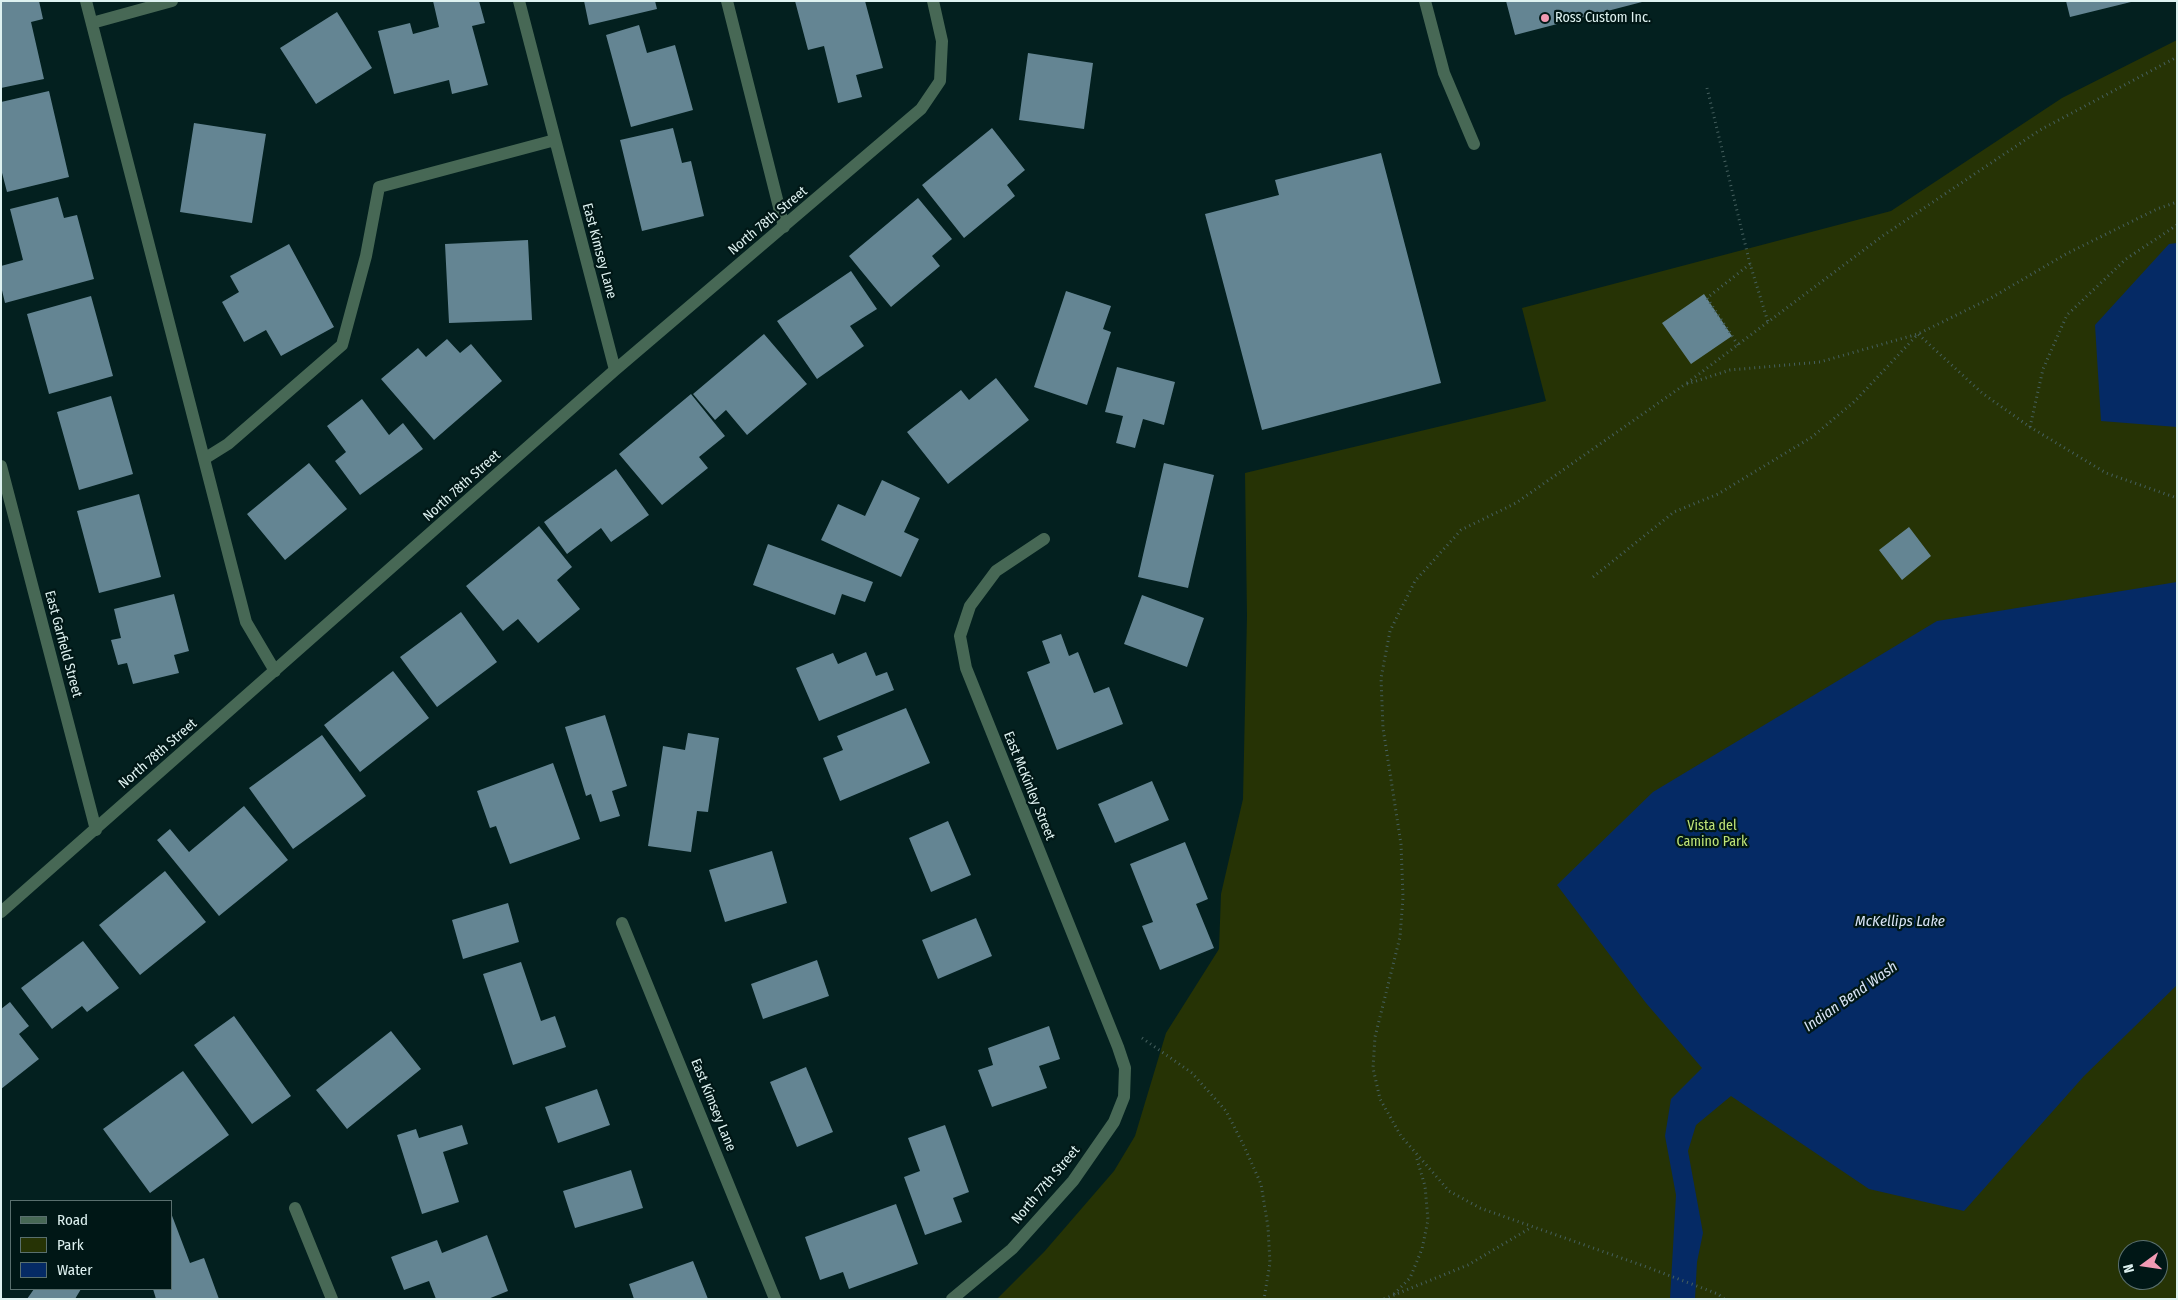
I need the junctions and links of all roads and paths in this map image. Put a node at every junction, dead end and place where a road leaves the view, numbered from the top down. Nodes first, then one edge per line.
1 (86, 1) edge
2 (172, 1) edge
3 (519, 1) edge
4 (727, 1) edge
5 (933, 1) edge
6 (1425, 1) edge
7 (92, 23) junction
8 (2177, 57) edge
9 (1707, 88) dead end
10 (555, 140) junction
11 (1474, 144) dead end
12 (2177, 202) edge
13 (2177, 225) edge
14 (784, 227) junction
15 (1750, 264) junction
16 (1768, 322) junction
17 (1918, 334) junction
18 (1738, 345) junction
19 (615, 370) junction
20 (1684, 385) junction
21 (2030, 427) junction
22 (204, 460) junction
23 (1, 466) edge
24 (2177, 498) edge
25 (1044, 539) dead end
26 (1593, 577) dead end
27 (275, 671) junction
28 (96, 830) junction
29 (1, 912) edge
30 (622, 923) dead end
31 (1142, 1038) dead end
32 (1124, 1068) joint
33 (1416, 1156) junction
34 (295, 1208) dead end
35 (1532, 1227) junction
36 (1394, 1295) junction
37 (332, 1299) edge
38 (775, 1299) edge
39 (952, 1299) edge
40 (1264, 1299) edge
41 (1384, 1299) edge
42 (1724, 1299) edge

1 - 7 street
2 - 7 street
3 - 10 street, East Kimsey Lane
4 - 14 street
5 - 14 street, North 78th Street
6 - 11 street
7 - 22 street
8 - 16 path
9 - 15 path
10 - 19 street, East Kimsey Lane
10 - 22 street
12 - 17 path
13 - 21 path
14 - 19 street, North 78th Street
15 - 16 path
15 - 18 path
16 - 18 path
17 - 20 path
17 - 21 path
17 - 26 path
18 - 20 path
19 - 27 street, North 78th Street
20 - 33 path
21 - 24 path
22 - 27 street
23 - 28 street, East Garfield Street
25 - 32 street, East McKinley Street
27 - 28 street, North 78th Street
28 - 29 street, North 78th Street
30 - 38 street, East Kimsey Lane
31 - 40 path
32 - 39 street, North 77th Street
33 - 35 path
33 - 36 path
34 - 37 street
35 - 36 path
35 - 42 path
36 - 41 path

